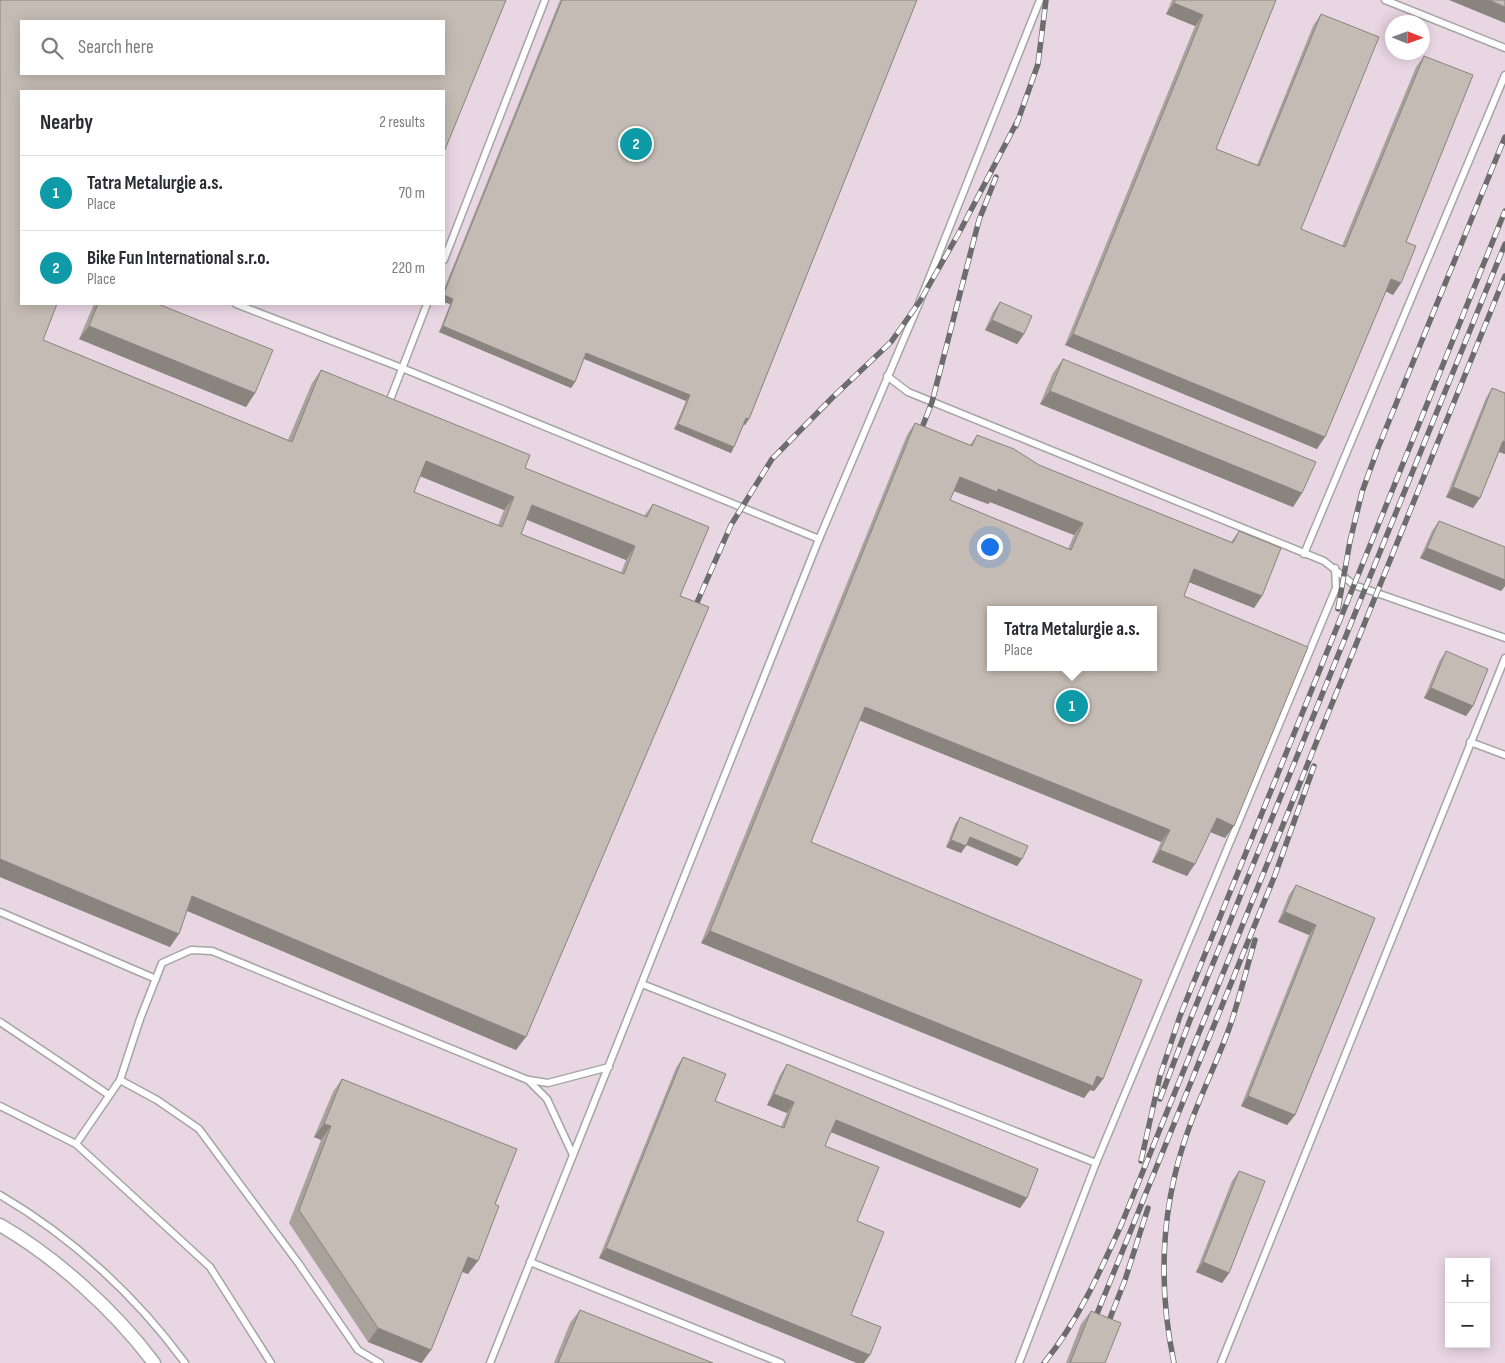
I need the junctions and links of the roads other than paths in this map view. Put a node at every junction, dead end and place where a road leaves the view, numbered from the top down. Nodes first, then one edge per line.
1 (545, 0) edge
2 (1040, 0) edge
3 (1385, 0) edge
4 (1505, 48) edge
5 (1505, 75) edge
6 (445, 257) edge
7 (239, 305) edge
8 (427, 305) edge
9 (402, 368) junction
10 (887, 376) junction
11 (387, 408) edge
12 (819, 539) junction
13 (1304, 554) junction
14 (1335, 568) junction
15 (1505, 638) edge
16 (1505, 658) edge
17 (1470, 742) junction
18 (1505, 755) edge
19 (0, 912) edge
20 (156, 979) junction
21 (642, 984) junction
22 (0, 1022) edge
23 (608, 1067) junction
24 (120, 1080) junction
25 (528, 1080) junction
26 (109, 1095) junction
27 (0, 1106) edge
28 (76, 1144) junction
29 (573, 1155) junction
30 (1096, 1163) junction
31 (0, 1195) edge
32 (0, 1225) edge
33 (0, 1229) edge
34 (14, 1233) junction
35 (530, 1262) junction
36 (152, 1362) edge
37 (185, 1363) edge
38 (271, 1363) edge
39 (380, 1363) edge
40 (490, 1363) edge
41 (781, 1363) edge
42 (1019, 1363) edge
43 (1221, 1363) edge

1 - 6 lane
2 - 10 lane
3 - 4 lane
5 - 13 lane
7 - 9 lane
8 - 9 lane
9 - 11 lane
9 - 12 lane
10 - 12 lane
10 - 13 lane
12 - 21 lane
13 - 14 lane
14 - 15 lane
14 - 30 lane
16 - 17 lane
17 - 18 lane
17 - 43 lane
19 - 20 lane
20 - 24 lane
20 - 25 lane
21 - 23 lane
21 - 30 lane
22 - 26 lane
23 - 25 lane
23 - 29 lane
24 - 26 lane
24 - 39 lane
25 - 29 lane
26 - 28 lane
27 - 28 lane
28 - 38 lane
29 - 35 lane
30 - 42 lane
31 - 37 lane
32 - 34 street
33 - 34 lane
34 - 36 street
35 - 40 lane
35 - 41 lane

